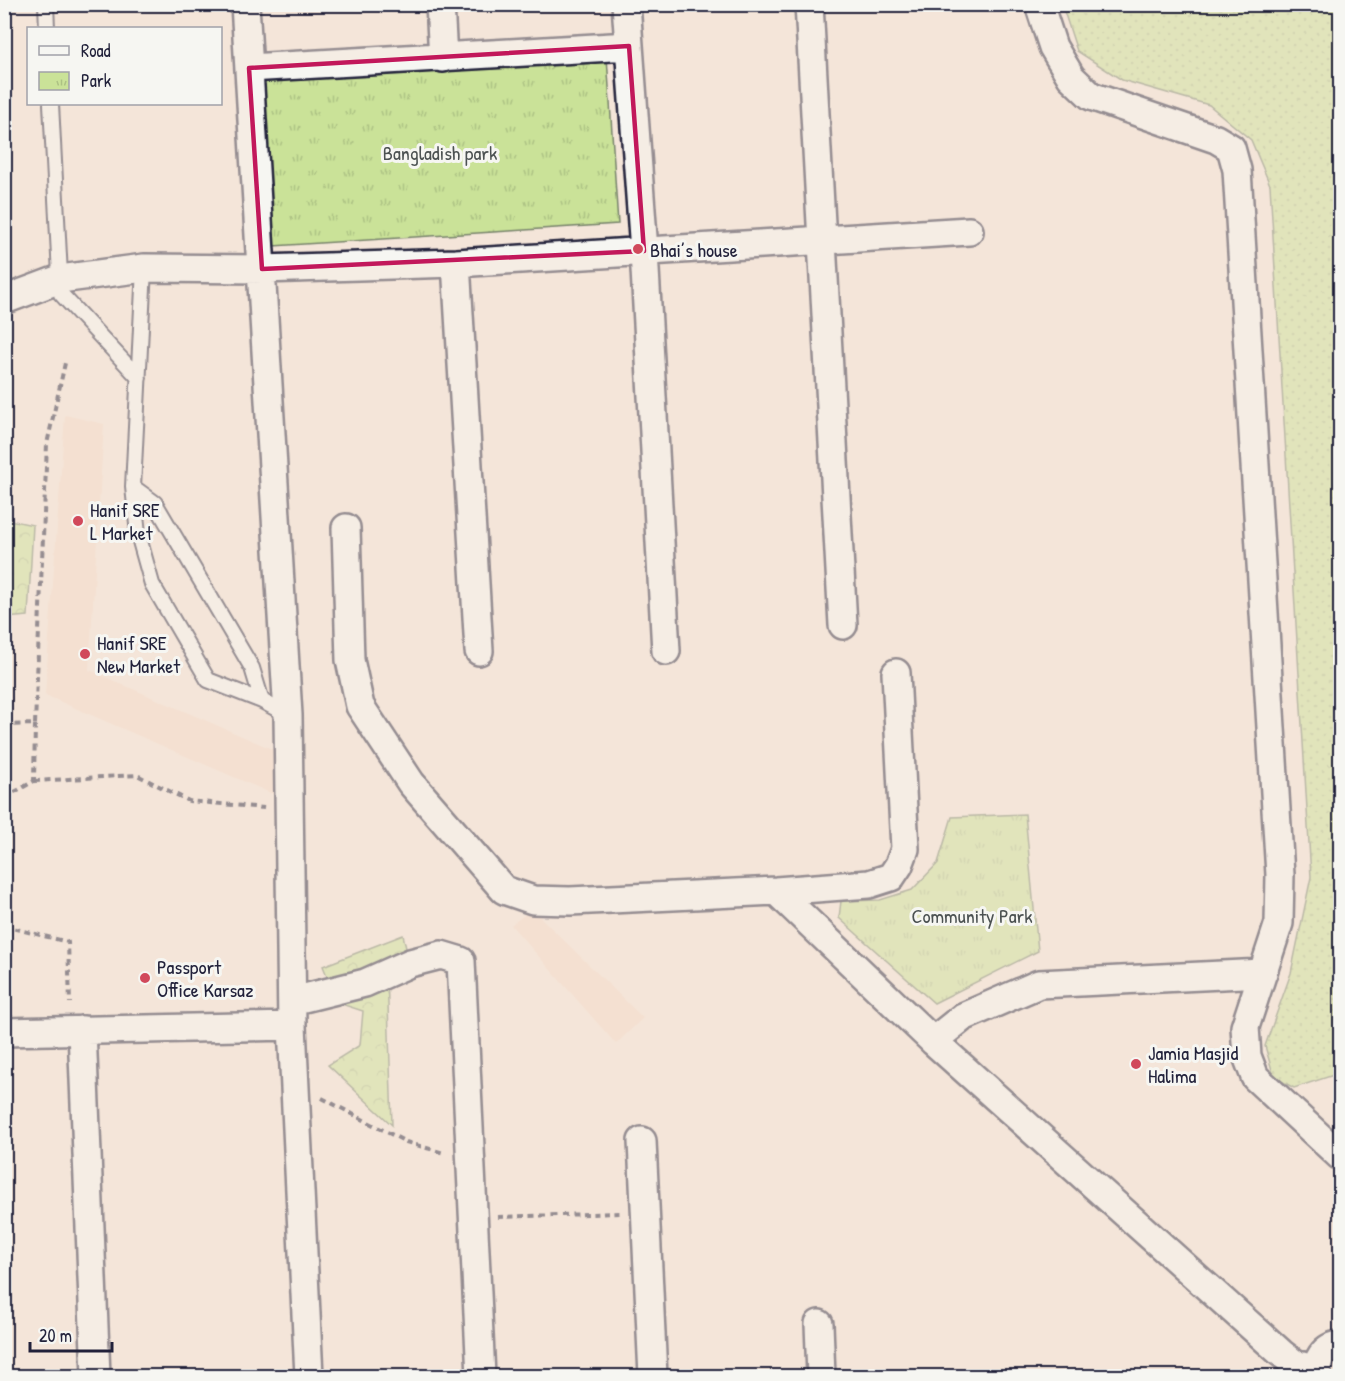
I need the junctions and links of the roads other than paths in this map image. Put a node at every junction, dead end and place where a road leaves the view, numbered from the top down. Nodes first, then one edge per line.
1 (46, 4) edge
2 (245, 4) edge
3 (440, 4) edge
4 (626, 4) edge
5 (809, 4) edge
6 (1039, 4) edge
7 (47, 27) edge
8 (629, 46) junction
9 (443, 58) junction
10 (249, 69) junction
11 (51, 105) edge
12 (969, 231) dead end
13 (823, 240) junction
14 (644, 251) junction
15 (456, 262) junction
16 (144, 268) junction
17 (262, 269) junction
18 (60, 279) junction
19 (4, 300) edge
20 (139, 378) junction
21 (133, 487) junction
22 (346, 528) dead end
23 (843, 625) dead end
24 (479, 651) dead end
25 (666, 651) dead end
26 (896, 673) dead end
27 (279, 703) junction
28 (776, 891) junction
29 (1263, 974) junction
30 (292, 1014) junction
31 (77, 1031) junction
32 (4, 1032) edge
33 (933, 1041) junction
34 (642, 1142) dead end
35 (1341, 1156) edge
36 (819, 1324) dead end
37 (1341, 1345) edge
38 (1317, 1373) edge
39 (96, 1377) edge
40 (309, 1377) edge
41 (481, 1377) edge
42 (653, 1377) edge
43 (821, 1377) edge

1 - 7 lane
2 - 10 street
3 - 9 street
4 - 8 street
5 - 13 street
6 - 29 street
8 - 9 street
8 - 14 street
9 - 10 street
10 - 17 street
11 - 18 lane
12 - 13 street
13 - 14 street
13 - 23 street
14 - 15 street
14 - 25 street
15 - 17 street
15 - 24 street
16 - 17 street
16 - 18 street
16 - 20 lane
17 - 27 street
18 - 19 street
18 - 20 lane
20 - 21 lane
21 - 27 lane
21 - 27 lane
22 - 28 street
26 - 28 street
27 - 30 street
28 - 33 street
29 - 33 street
29 - 35 street
30 - 31 street
30 - 40 street
30 - 41 street
31 - 32 street
31 - 39 street
33 - 38 street
34 - 42 street
36 - 43 street
37 - 38 street

